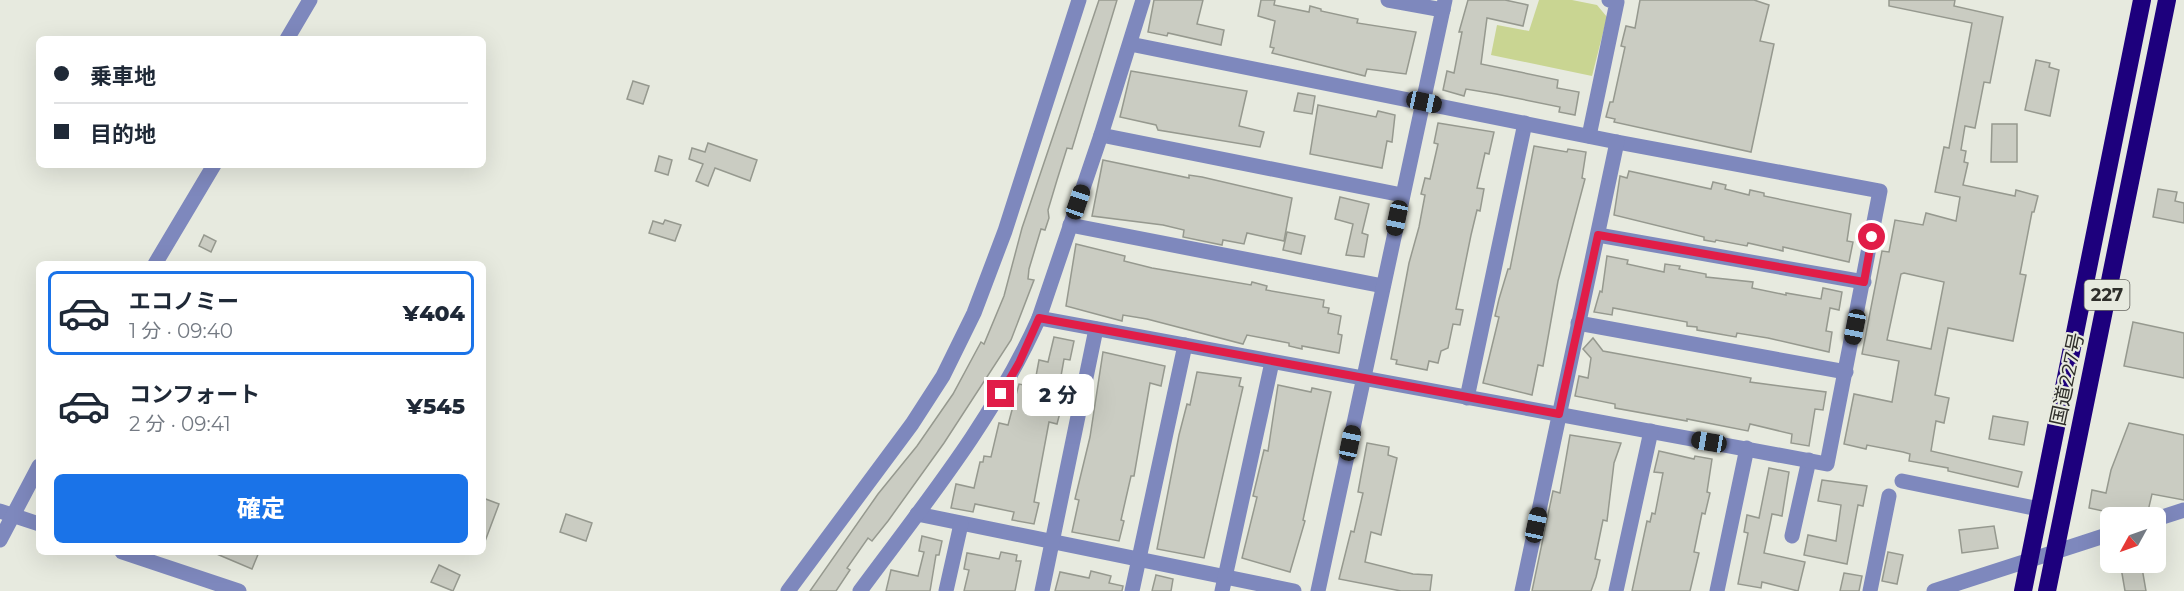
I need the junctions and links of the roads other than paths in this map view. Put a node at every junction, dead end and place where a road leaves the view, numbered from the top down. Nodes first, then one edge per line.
1 (310, 0) edge
2 (1079, 0) edge
3 (1143, 0) edge
4 (1388, 0) edge
5 (1609, 0) edge
6 (2142, 0) edge
7 (2168, 0) edge
8 (1444, 5) edge
9 (289, 36) edge
10 (1130, 44) junction
11 (1424, 102) junction
12 (1525, 123) junction
13 (1101, 135) junction
14 (1590, 136) junction
15 (1617, 142) junction
16 (212, 168) edge
17 (1402, 195) junction
18 (1070, 225) junction
19 (1598, 235) junction
20 (157, 261) edge
21 (1864, 282) junction
22 (1383, 286) junction
23 (1039, 318) junction
24 (1578, 323) junction
25 (1096, 329) junction
26 (1185, 345) junction
27 (1272, 362) junction
28 (1846, 372) junction
29 (1363, 380) junction
30 (1467, 398) junction
31 (1559, 414) junction
32 (1651, 431) junction
33 (1747, 448) junction
34 (1809, 460) junction
35 (36, 470) edge
36 (1902, 481) dead end
37 (1889, 496) dead end
38 (2039, 509) junction
39 (2184, 510) edge
40 (7, 514) edge
41 (917, 514) junction
42 (2166, 516) edge
43 (36, 523) edge
44 (961, 524) junction
45 (1792, 536) dead end
46 (2100, 537) edge
47 (0, 540) edge
48 (1053, 540) junction
49 (2055, 552) junction
50 (131, 555) edge
51 (1139, 560) junction
52 (2029, 562) junction
53 (1224, 584) edge
54 (239, 591) edge
55 (788, 591) edge
56 (860, 591) edge
57 (946, 591) edge
58 (1042, 591) edge
59 (1132, 591) edge
60 (1294, 591) edge
61 (1318, 591) edge
62 (1522, 591) edge
63 (1616, 591) edge
64 (1717, 591) edge
65 (1870, 591) edge
66 (1934, 591) edge
67 (2023, 591) edge
68 (2047, 591) edge

1 - 9 street
2 - 55 street
3 - 10 street
4 - 8 street
5 - 14 street
6 - 38 highway, 国道227号 / 227
7 - 49 highway, 国道227号 / 227
8 - 11 street
10 - 11 street
10 - 13 street
11 - 12 street
11 - 17 street
12 - 14 street
12 - 30 street
13 - 17 street
13 - 18 street
14 - 15 street
15 - 19 street
15 - 21 street
16 - 20 street
17 - 22 street
18 - 22 street
18 - 23 street
19 - 21 street
19 - 24 street
21 - 28 street
22 - 29 street
23 - 25 street
23 - 41 street
24 - 28 street
24 - 31 street
25 - 26 street
25 - 48 street
26 - 27 street
26 - 51 street
27 - 29 street
27 - 53 street
28 - 34 street
29 - 30 street
29 - 61 street
30 - 31 street
31 - 32 street
31 - 62 street
32 - 33 street
32 - 63 street
33 - 34 street
33 - 64 street
34 - 45 street
35 - 40 street
36 - 38 street
37 - 65 street
38 - 52 highway, 国道227号 / 227
39 - 42 street
40 - 43 street
40 - 47 street
41 - 44 street
41 - 56 street
44 - 48 street
44 - 57 street
46 - 49 street
48 - 51 street
48 - 58 street
49 - 52 street
49 - 68 highway, 国道227号 / 227
50 - 54 street
51 - 53 street
51 - 59 street
52 - 66 street
52 - 67 highway, 国道227号 / 227
53 - 60 street

